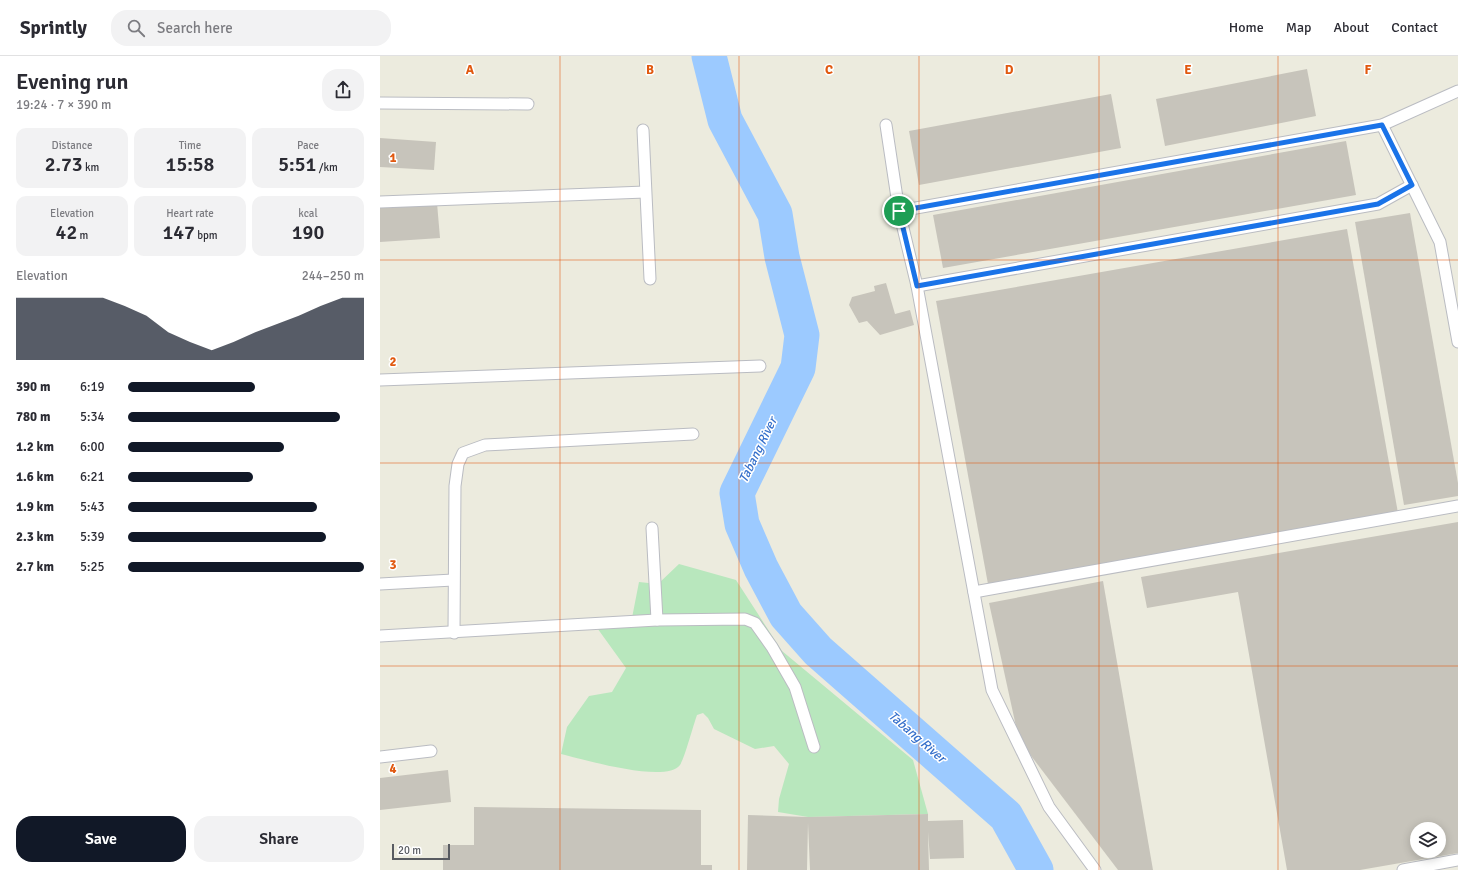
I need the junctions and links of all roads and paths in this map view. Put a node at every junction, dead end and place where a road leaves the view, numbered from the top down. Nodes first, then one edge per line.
1 (1458, 92) edge
2 (380, 103) edge
3 (528, 104) dead end
4 (886, 125) dead end
5 (1382, 125) junction
6 (643, 130) dead end
7 (1412, 185) junction
8 (645, 192) junction
9 (380, 202) edge
10 (899, 211) junction
11 (650, 278) dead end
12 (917, 286) junction
13 (1458, 342) edge
14 (760, 366) dead end
15 (380, 380) edge
16 (693, 434) dead end
17 (1458, 506) edge
18 (652, 528) dead end
19 (453, 580) junction
20 (380, 584) edge
21 (974, 592) junction
22 (656, 620) junction
23 (454, 633) junction
24 (380, 636) edge
25 (814, 747) dead end
26 (431, 751) dead end
27 (380, 757) edge
28 (1458, 860) edge
29 (1095, 870) edge
30 (1403, 870) edge

1 - 5 lane
2 - 3 lane
4 - 10 lane
5 - 7 lane
5 - 10 lane
6 - 8 lane
7 - 12 lane
7 - 13 lane
8 - 9 lane
8 - 11 lane
10 - 12 lane
12 - 21 lane
14 - 15 lane
16 - 19 lane
17 - 21 lane
18 - 22 lane
19 - 20 lane
19 - 23 lane
21 - 29 lane
22 - 23 lane
22 - 25 lane
23 - 24 lane
26 - 27 lane
28 - 30 lane

